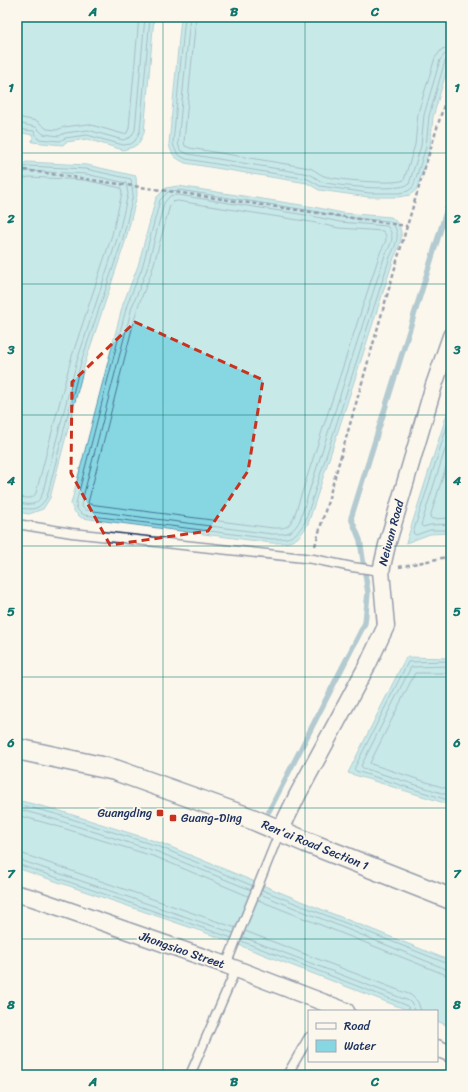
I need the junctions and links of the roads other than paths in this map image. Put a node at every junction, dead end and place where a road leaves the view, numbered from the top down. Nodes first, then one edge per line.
1 (451, 336) edge
2 (17, 524) edge
3 (381, 571) junction
4 (17, 749) edge
5 (280, 831) junction
6 (17, 894) edge
7 (451, 899) edge
8 (231, 967) junction
9 (326, 1007) edge
10 (341, 1010) edge
11 (308, 1039) edge
12 (438, 1048) edge
13 (451, 1054) edge
14 (190, 1075) edge
15 (287, 1075) edge

1 - 3 street, Neiwan Road
2 - 3 lane
3 - 5 street, Neiwan Road
4 - 5 street, Ren'ai Road Section 1
5 - 7 street, Ren'ai Road Section 1
5 - 8 lane
6 - 8 street, Jhongsiao Street
8 - 9 street, Jhongsiao Street
8 - 14 lane
9 - 10 street, Jhongsiao Street
11 - 15 lane
12 - 13 street

